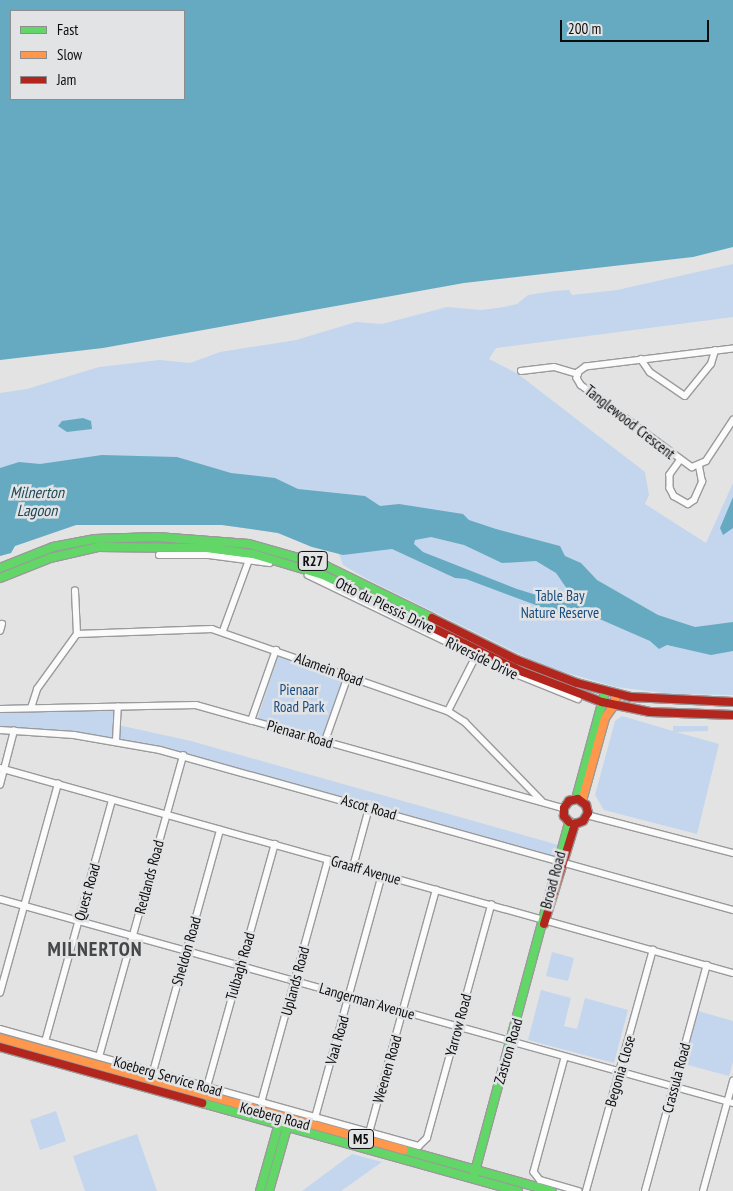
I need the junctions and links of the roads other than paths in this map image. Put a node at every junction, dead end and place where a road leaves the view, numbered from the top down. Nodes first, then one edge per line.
1 (733, 349) edge
2 (715, 350) junction
3 (641, 359) junction
4 (521, 372) dead end
5 (578, 374) junction
6 (733, 420) edge
7 (680, 461) junction
8 (699, 466) junction
9 (159, 555) dead end
10 (249, 560) junction
11 (0, 568) edge
12 (0, 578) edge
13 (75, 591) dead end
14 (223, 631) junction
15 (77, 634) junction
16 (276, 650) junction
17 (476, 656) junction
18 (348, 676) junction
19 (605, 692) junction
20 (616, 694) junction
21 (578, 699) dead end
22 (602, 702) junction
23 (733, 702) edge
24 (614, 705) junction
25 (118, 707) junction
26 (31, 708) junction
27 (0, 709) edge
28 (448, 711) junction
29 (733, 715) edge
30 (251, 721) junction
31 (0, 730) edge
32 (14, 731) junction
33 (116, 740) junction
34 (325, 741) junction
35 (595, 741) junction
36 (183, 756) junction
37 (2, 768) edge
38 (58, 784) junction
39 (0, 785) edge
40 (526, 785) junction
41 (518, 795) junction
42 (112, 800) junction
43 (579, 800) junction
44 (543, 802) junction
45 (369, 808) junction
46 (564, 808) junction
47 (166, 814) junction
48 (587, 815) junction
49 (572, 823) junction
50 (220, 830) junction
51 (274, 844) junction
52 (733, 853) edge
53 (328, 860) junction
54 (561, 862) junction
55 (353, 867) junction
56 (382, 875) junction
57 (436, 890) junction
58 (0, 900) edge
59 (490, 905) junction
60 (24, 906) junction
61 (733, 910) edge
62 (79, 920) junction
63 (544, 921) junction
64 (133, 935) junction
65 (654, 950) junction
66 (186, 951) junction
67 (240, 966) junction
68 (707, 966) junction
69 (733, 973) edge
70 (295, 980) junction
71 (0, 993) edge
72 (349, 996) junction
73 (403, 1012) junction
74 (457, 1027) junction
75 (0, 1029) edge
76 (0, 1038) edge
77 (45, 1042) junction
78 (511, 1042) junction
79 (0, 1047) edge
80 (99, 1057) junction
81 (564, 1058) junction
82 (152, 1072) junction
83 (620, 1072) junction
84 (733, 1081) edge
85 (207, 1087) junction
86 (674, 1087) junction
87 (260, 1102) junction
88 (730, 1103) edge
89 (315, 1118) junction
90 (280, 1121) junction
91 (288, 1124) junction
92 (369, 1133) junction
93 (422, 1144) joint
94 (475, 1170) junction
95 (473, 1178) junction
96 (260, 1191) edge
97 (269, 1191) edge
98 (518, 1191) edge
99 (551, 1191) edge
100 (578, 1191) edge
101 (586, 1191) edge
102 (645, 1191) edge
103 (703, 1191) edge

1 - 2 street, Tanglewood Crescent
2 - 3 street, Tanglewood Crescent
2 - 3 street
3 - 5 street, Tanglewood Crescent
4 - 5 street
5 - 7 street, Tanglewood Crescent
6 - 8 street
7 - 8 street, Tanglewood Crescent
7 - 8 street
9 - 10 street, Riverside Drive
10 - 14 street
10 - 17 street, Riverside Drive
11 - 19 main road, Otto du Plessis Drive / R27
12 - 22 main road, Otto du Plessis Drive / R27
13 - 15 street
14 - 15 street, Alamein Road
14 - 16 street, Alamein Road
15 - 26 street
16 - 18 street, Alamein Road
16 - 30 street
17 - 21 street, Riverside Drive
17 - 28 street
18 - 28 street, Alamein Road
18 - 34 street
19 - 20 main road, Otto du Plessis Drive / R27
19 - 22 main road
20 - 23 main road, Otto du Plessis Drive / R27
20 - 24 main road
22 - 24 main road, Otto du Plessis Drive / R27
22 - 35 main road
24 - 29 main road, Otto du Plessis Drive / R27
24 - 35 main road
25 - 26 street, Pienaar Road
25 - 30 street, Pienaar Road
25 - 33 street
26 - 27 street, Pienaar Road
28 - 40 street, Alamein Road
30 - 34 street, Pienaar Road
31 - 32 street, Ascot Road
32 - 33 street, Ascot Road
32 - 37 street
33 - 36 street, Ascot Road
34 - 41 street, Pienaar Road
35 - 43 main road
36 - 45 street, Ascot Road
36 - 47 street, Redlands Road
37 - 38 street, Graaff Avenue
37 - 39 street
38 - 42 street, Graaff Avenue
38 - 60 street
40 - 41 street
40 - 44 street, Alamein Road
41 - 44 street, Pienaar Road
42 - 47 street, Graaff Avenue
42 - 62 street, Quest Road
43 - 46 main road
43 - 48 main road
44 - 46 street, Pienaar Road
45 - 54 street, Ascot Road
45 - 55 street
46 - 49 main road
47 - 50 street, Graaff Avenue
47 - 64 street, Redlands Road
48 - 49 main road
48 - 52 street
49 - 54 main road, Broad Road
50 - 51 street, Graaff Avenue
50 - 66 street, Sheldon Road
51 - 53 street, Graaff Avenue
51 - 67 street, Tulbagh Road
53 - 55 street, Graaff Avenue
53 - 70 street, Uplands Road
54 - 61 street, Ascot Road
54 - 63 main road, Broad Road
55 - 56 street, Graaff Avenue
56 - 57 street, Graaff Avenue
56 - 72 street, Vaal Road
57 - 59 street, Graaff Avenue
57 - 73 street, Weenen Road
58 - 60 street, Langerman Avenue
59 - 63 street, Graaff Avenue
59 - 74 street, Yarrow Road
60 - 62 street, Langerman Avenue
60 - 71 street
62 - 64 street, Langerman Avenue
62 - 77 street, Quest Road
63 - 65 street, Graaff Avenue
63 - 78 main road, Zastron Road
64 - 66 street, Langerman Avenue
64 - 80 street, Redlands Road
65 - 68 street, Graaff Avenue
65 - 83 street, Begonia Close
66 - 67 street, Langerman Avenue
66 - 82 street, Sheldon Road
67 - 70 street, Langerman Avenue
67 - 85 street, Tulbagh Road
68 - 69 street, Graaff Avenue
68 - 86 street, Crassula Road
70 - 72 street, Langerman Avenue
70 - 87 street, Uplands Road
72 - 73 street, Langerman Avenue
72 - 89 street, Vaal Road
73 - 74 street, Langerman Avenue
73 - 92 street, Weenen Road
74 - 78 street, Langerman Avenue
74 - 93 street, Yarrow Road
75 - 77 street, Koeberg Service Road
76 - 90 main road, Koeberg Road / M5
77 - 80 street, Koeberg Service Road
78 - 81 street, Langerman Avenue
78 - 94 main road, Zastron Road
79 - 90 main road, Koeberg Road / M5
80 - 82 street, Koeberg Service Road
81 - 83 street, Langerman Avenue
81 - 100 street
82 - 85 street, Koeberg Service Road
83 - 86 street, Langerman Avenue
83 - 101 street, Begonia Close
84 - 88 street
85 - 87 street, Koeberg Service Road
86 - 88 street, Langerman Avenue
86 - 102 street, Crassula Road
87 - 89 street, Koeberg Service Road
88 - 103 street
89 - 92 street, Koeberg Service Road
90 - 91 main road, Koeberg Road / M5
90 - 96 main road
91 - 94 main road, Koeberg Road / M5
91 - 95 main road, Koeberg Road / M5
91 - 97 main road
92 - 93 street, Koeberg Service Road
94 - 95 main road, Zastron Road
94 - 99 main road, Koeberg Road / M5
95 - 98 main road, Koeberg Road / M5

